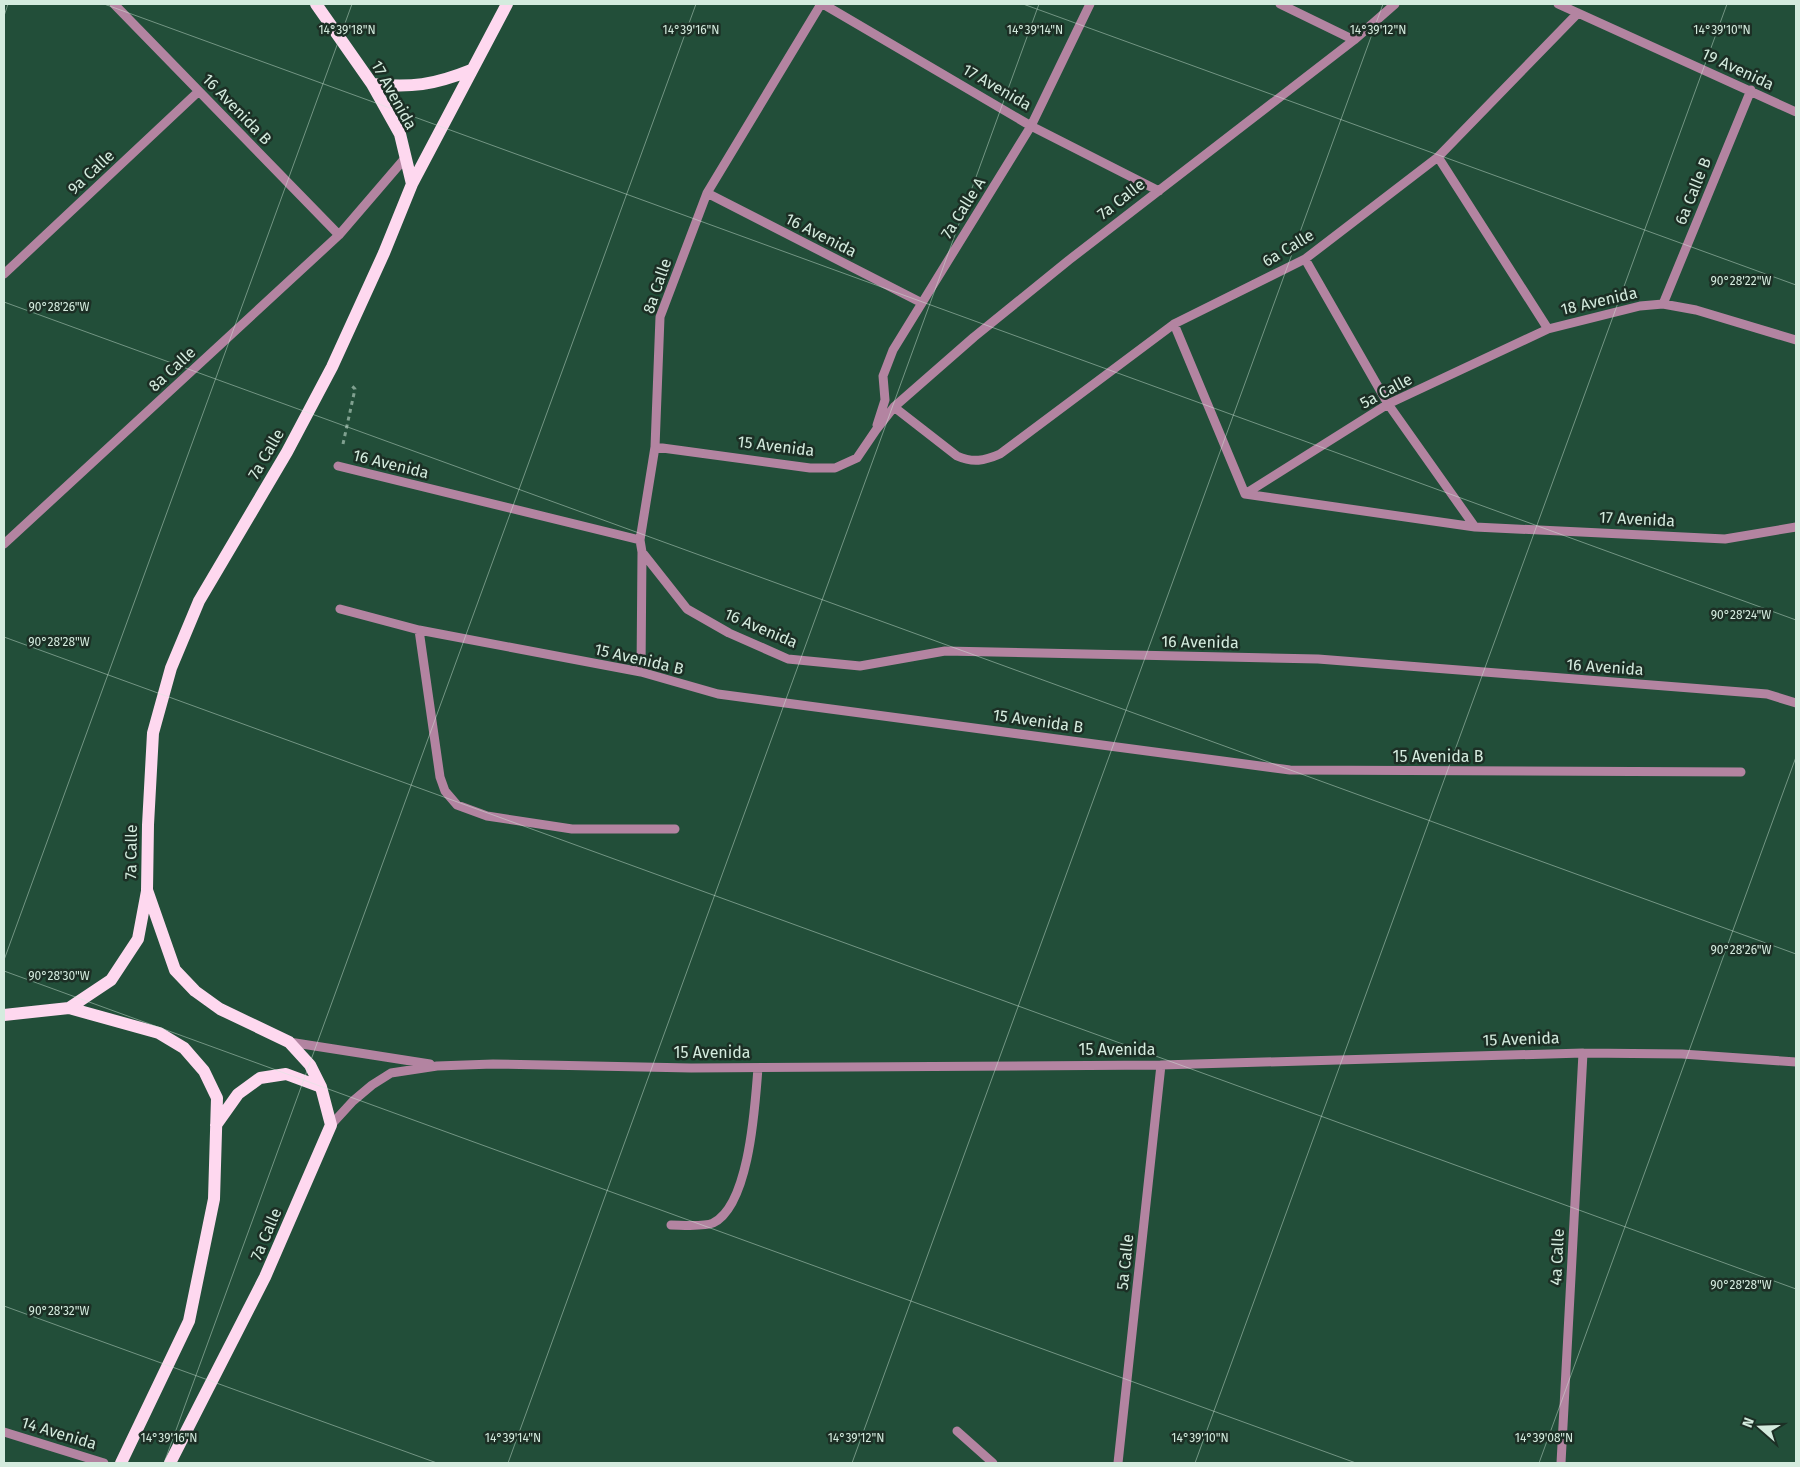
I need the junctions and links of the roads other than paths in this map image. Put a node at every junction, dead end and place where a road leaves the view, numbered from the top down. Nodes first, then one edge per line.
1 (114, 4) edge
2 (316, 4) edge
3 (506, 4) edge
4 (822, 4) edge
5 (1090, 4) edge
6 (1280, 4) edge
7 (1395, 4) edge
8 (1558, 4) edge
9 (1578, 13) junction
10 (1354, 40) junction
11 (471, 70) junction
12 (372, 84) junction
13 (1751, 90) junction
14 (199, 91) junction
15 (1796, 112) edge
16 (1031, 126) junction
17 (406, 157) junction
18 (1438, 157) junction
19 (412, 184) junction
20 (1159, 190) junction
21 (707, 194) junction
22 (339, 235) junction
23 (1305, 259) junction
24 (4, 274) edge
25 (922, 303) junction
26 (1663, 304) junction
27 (1174, 324) junction
28 (1548, 329) junction
29 (1796, 340) edge
30 (1388, 404) junction
31 (894, 407) junction
32 (876, 430) junction
33 (655, 447) junction
34 (338, 466) road end
35 (1245, 494) junction
36 (1796, 526) edge
37 (1475, 527) junction
38 (640, 540) junction
39 (4, 544) edge
40 (642, 552) junction
41 (340, 609) dead end
42 (419, 630) junction
43 (641, 672) junction
44 (1796, 703) edge
45 (1741, 772) dead end
46 (675, 829) dead end
47 (147, 890) junction
48 (69, 1008) junction
49 (4, 1015) edge
50 (289, 1042) junction
51 (1583, 1053) junction
52 (1796, 1062) edge
53 (1161, 1065) junction
54 (437, 1066) junction
55 (758, 1068) junction
56 (321, 1086) junction
57 (216, 1125) junction
58 (331, 1125) junction
59 (671, 1225) dead end
60 (957, 1431) dead end
61 (4, 1432) edge
62 (104, 1463) edge
63 (121, 1463) edge
64 (170, 1463) edge
65 (993, 1463) edge
66 (1118, 1463) edge
67 (1561, 1463) edge

1 - 14 street, 16 Avenida B
2 - 12 main road, 17 Avenida
3 - 11 main road, 7a Calle
4 - 16 street, 17 Avenida
4 - 21 street, 8a Calle
5 - 16 street, 7a Calle A
6 - 10 street
7 - 10 street, 7a Calle
8 - 9 street, 19 Avenida
9 - 13 street, 19 Avenida
9 - 18 street, 6a Calle
10 - 20 street, 7a Calle
11 - 12 main road
11 - 19 main road, 7a Calle
12 - 17 main road, 17 Avenida
13 - 15 street, 19 Avenida
13 - 26 street, 6a Calle B
14 - 22 street, 16 Avenida B
14 - 24 street, 9a Calle
16 - 20 street, 17 Avenida
16 - 25 street, 7a Calle A
17 - 19 main road, 17 Avenida
17 - 22 street, 8a Calle
18 - 23 street, 6a Calle
18 - 28 street, 18 Avenida
19 - 47 main road, 7a Calle
20 - 31 street, 7a Calle
21 - 25 street, 16 Avenida
21 - 33 street, 8a Calle
22 - 39 street, 8a Calle
23 - 27 street, 6a Calle
23 - 30 street
25 - 32 street, 7a Calle A
26 - 28 street, 18 Avenida
26 - 29 street, 18 Avenida
27 - 31 street, 6a Calle
27 - 35 street
28 - 30 street, 5a Calle
30 - 35 street, 5a Calle
30 - 37 street
31 - 32 street, 7a Calle
32 - 33 street, 15 Avenida
33 - 38 street, 8a Calle
34 - 38 street, 16 Avenida
35 - 37 street, 17 Avenida
36 - 37 street, 17 Avenida
38 - 40 street, 8a Calle
40 - 43 street, 8a Calle
40 - 44 street, 16 Avenida
41 - 42 street, 15 Avenida B
42 - 43 street, 15 Avenida B
42 - 46 street
43 - 45 street, 15 Avenida B
47 - 48 main road
47 - 50 main road, 7a Calle
48 - 49 main road
48 - 57 main road
50 - 54 street, 15 Avenida
50 - 56 main road, 7a Calle
51 - 52 street, 15 Avenida
51 - 53 street, 15 Avenida
51 - 67 street, 4a Calle
53 - 55 street, 15 Avenida
53 - 66 street, 5a Calle
54 - 55 street, 15 Avenida
54 - 58 street, 15 Avenida
55 - 59 street
56 - 57 main road
56 - 58 main road, 7a Calle
57 - 63 main road
58 - 64 main road, 7a Calle
60 - 65 street
61 - 62 street, 14 Avenida

